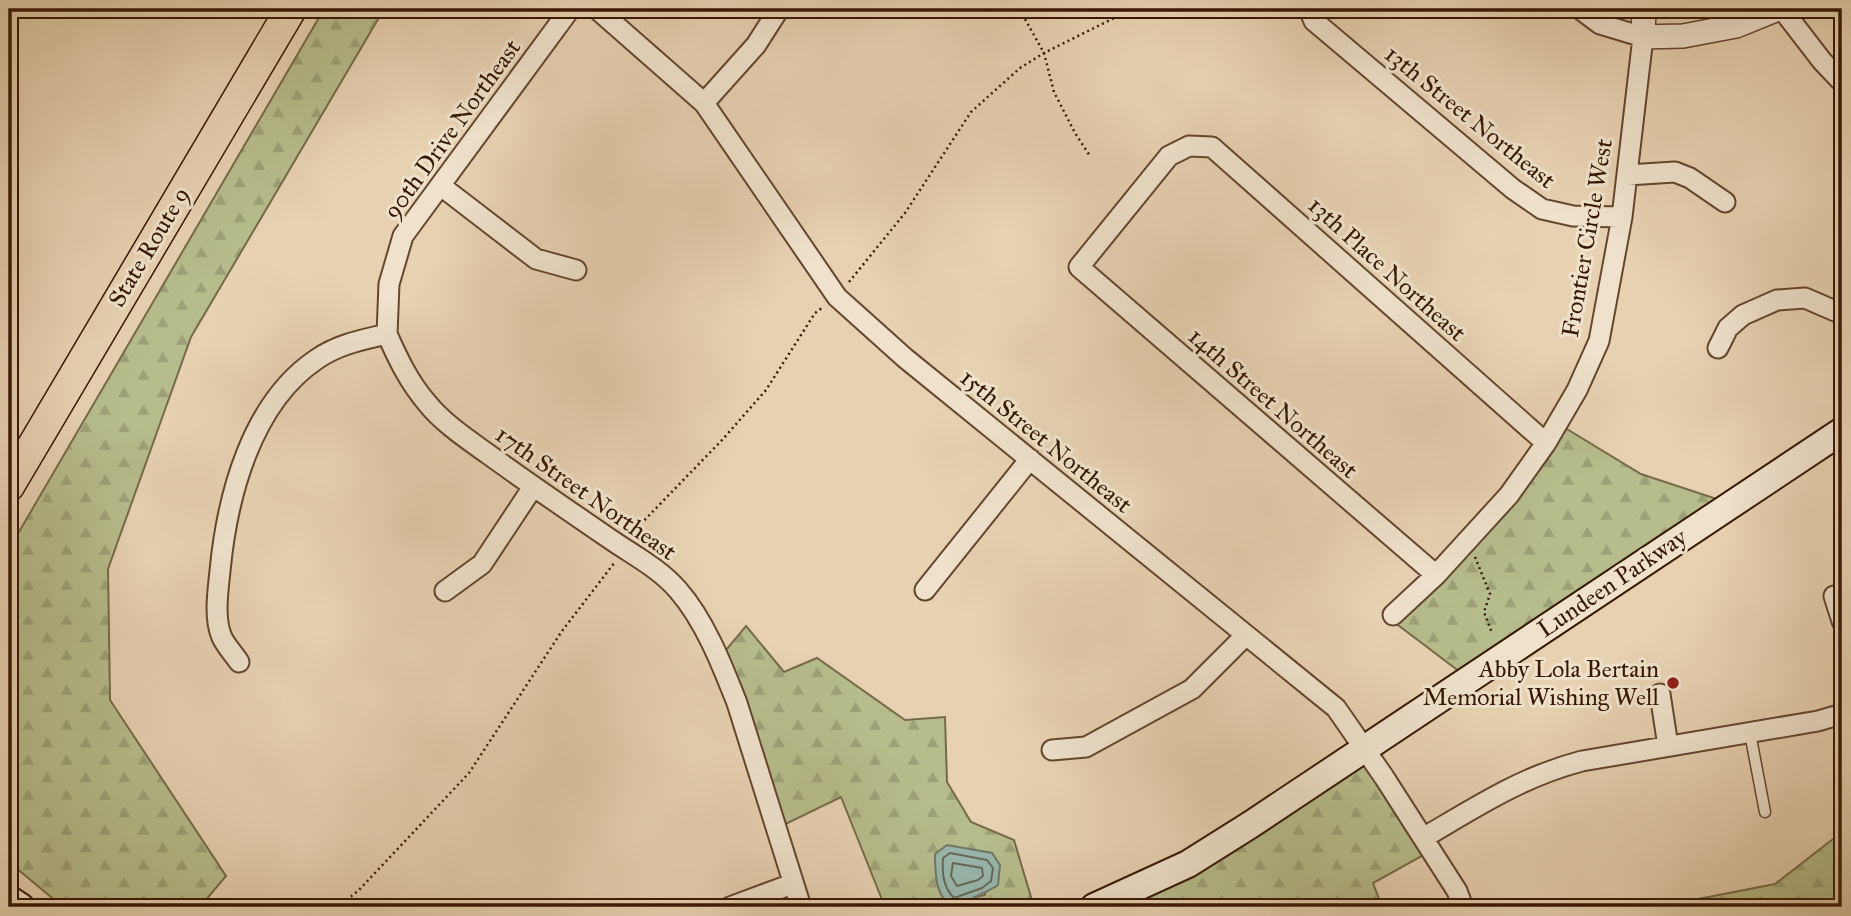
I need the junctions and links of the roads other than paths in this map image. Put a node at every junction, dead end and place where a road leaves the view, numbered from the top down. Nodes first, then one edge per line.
1 (291, 9) edge
2 (570, 9) edge
3 (597, 9) edge
4 (779, 9) edge
5 (1309, 9) edge
6 (1580, 9) edge
7 (1644, 9) edge
8 (1780, 9) edge
9 (1643, 37) junction
10 (1842, 82) edge
11 (704, 103) junction
12 (1627, 175) junction
13 (440, 186) junction
14 (1725, 202) dead end
15 (1622, 217) junction
16 (1079, 267) joint
17 (576, 270) dead end
18 (1842, 314) edge
19 (387, 334) junction
20 (1718, 348) dead end
21 (1842, 431) edge
22 (1546, 443) junction
23 (1030, 459) junction
24 (9, 486) edge
25 (533, 487) junction
26 (1436, 575) junction
27 (445, 590) dead end
28 (925, 590) dead end
29 (1834, 596) dead end
30 (1393, 615) dead end
31 (1842, 621) edge
32 (1245, 635) junction
33 (239, 662) dead end
34 (1660, 694) dead end
35 (1842, 715) edge
36 (1750, 733) junction
37 (1668, 746) junction
38 (1365, 748) junction
39 (1052, 750) dead end
40 (1765, 812) dead end
41 (1423, 838) junction
42 (792, 884) junction
43 (9, 899) edge
44 (21, 907) edge
45 (730, 907) edge
46 (801, 907) edge
47 (1094, 907) edge
48 (1463, 907) edge

1 - 24 main road, State Route 9
2 - 13 street, 90th Drive Northeast
3 - 11 street, 15th Street Northeast
4 - 11 street
5 - 15 street, 13th Street Northeast
6 - 9 street
7 - 9 street, Frontier Circle West
8 - 9 street
8 - 10 street
9 - 12 street, Frontier Circle West
11 - 23 street, 15th Street Northeast
12 - 14 street
12 - 15 street, Frontier Circle West
13 - 17 street
13 - 19 street, 90th Drive Northeast
15 - 22 street, Frontier Circle West
16 - 22 street, 13th Place Northeast
16 - 26 street, 14th Street Northeast
18 - 20 street
19 - 25 street, 17th Street Northeast
19 - 33 street
21 - 38 main road, Lundeen Parkway
22 - 26 street, Frontier Circle West
23 - 28 street
23 - 32 street, 15th Street Northeast
25 - 27 street
25 - 42 street, 17th Street Northeast
26 - 30 street, Frontier Circle West
29 - 31 street
32 - 38 street, 15th Street Northeast
32 - 39 street
34 - 37 street
35 - 36 street
36 - 37 street
36 - 40 lane
37 - 41 street
38 - 41 street, 15th Street Northeast
38 - 47 main road, Lundeen Parkway
41 - 48 street, 15th Street Northeast
42 - 45 street
42 - 46 street, 17th Street Northeast
43 - 44 main road

